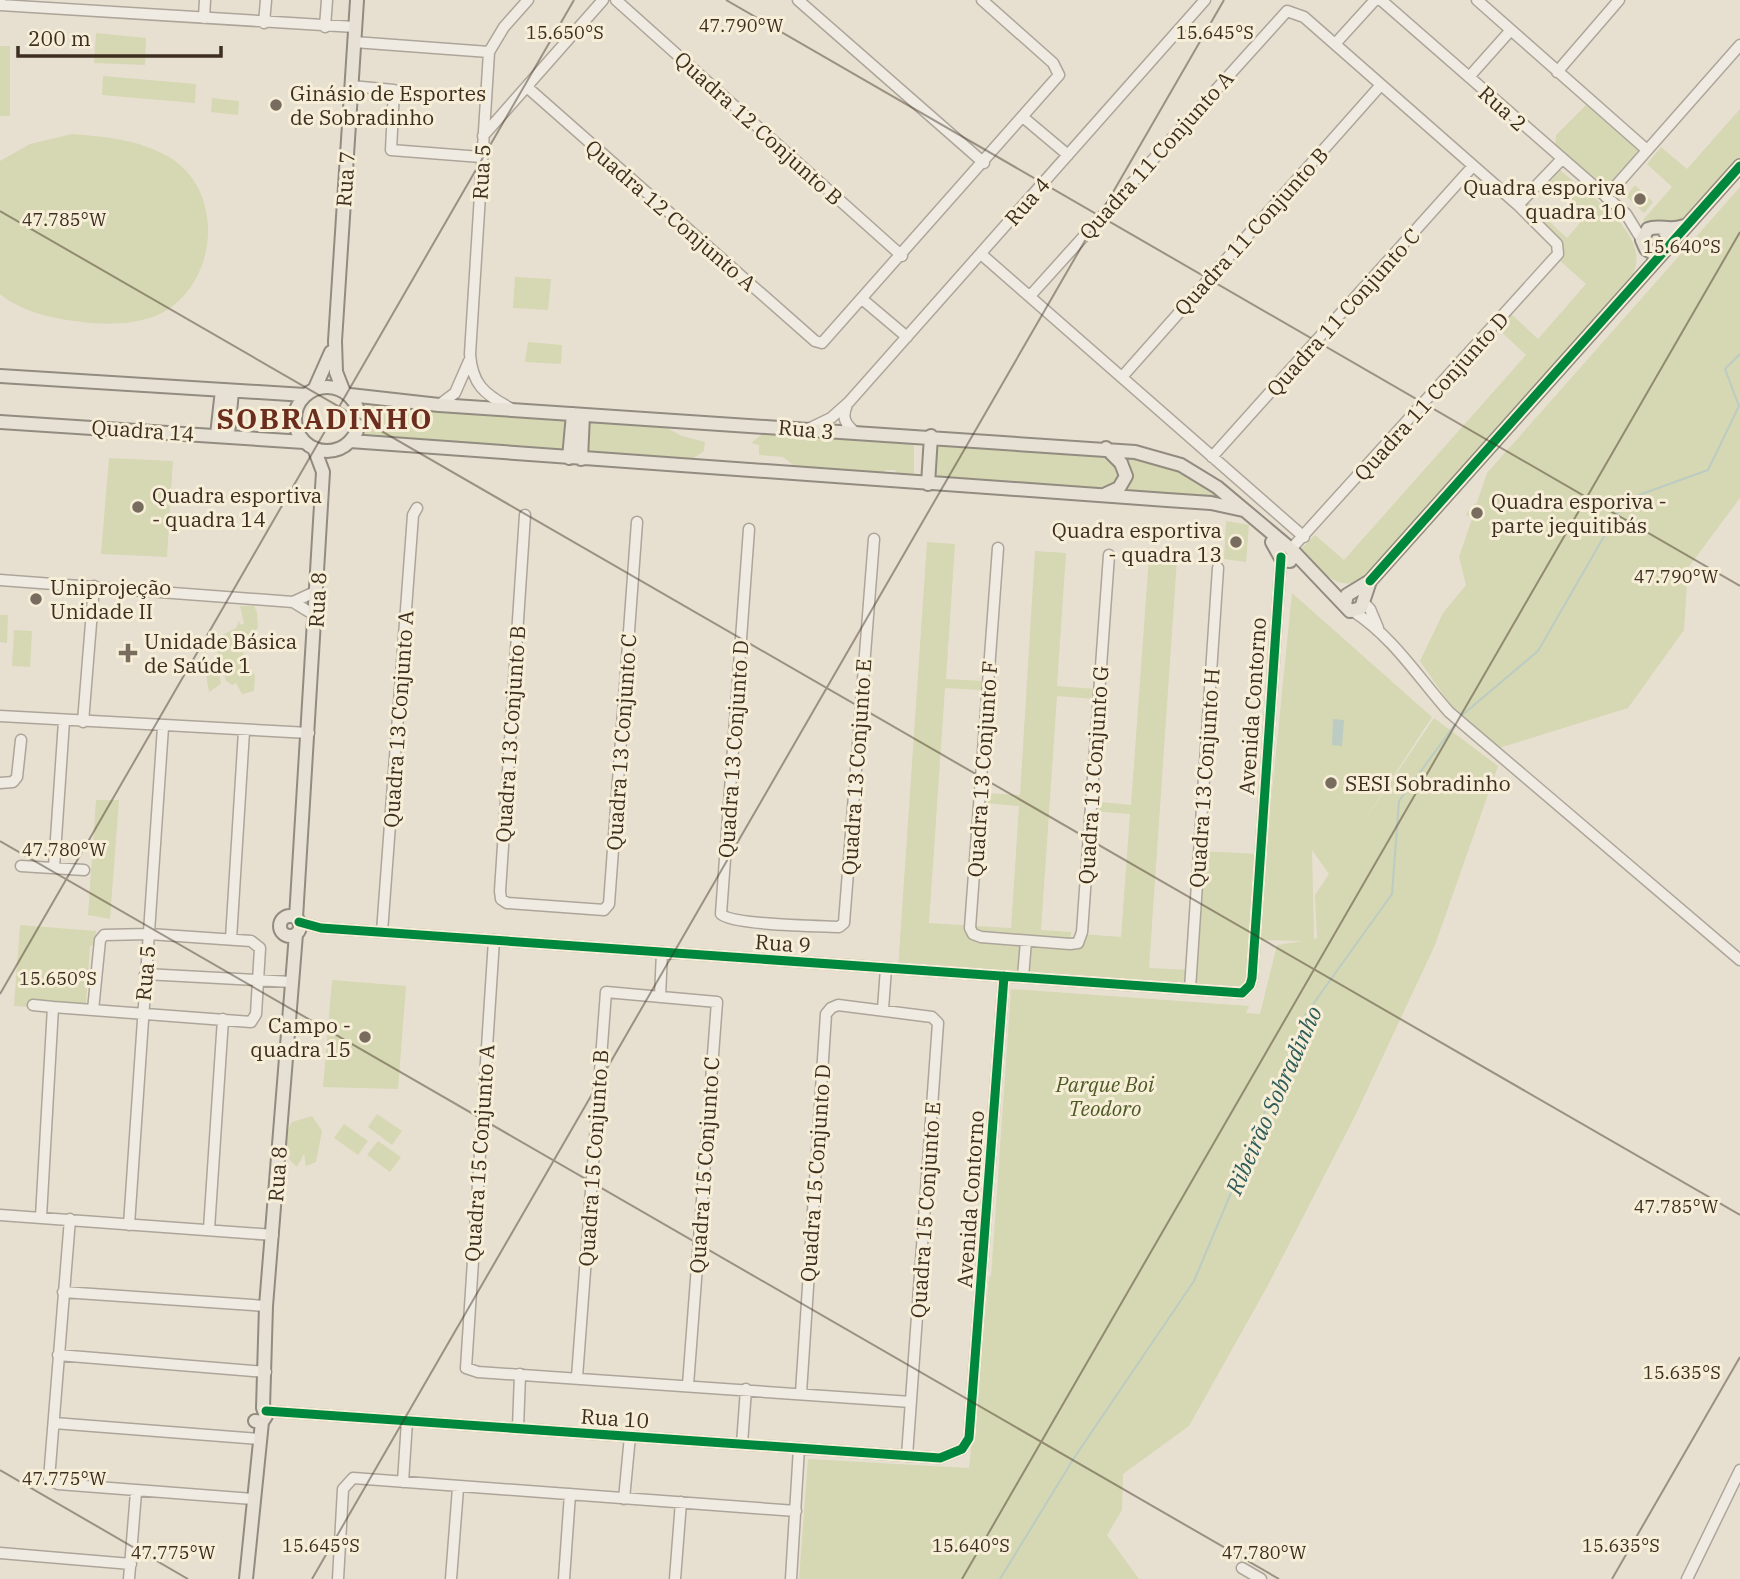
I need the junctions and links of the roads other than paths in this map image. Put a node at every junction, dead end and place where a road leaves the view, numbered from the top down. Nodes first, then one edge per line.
1 (0, 0) edge
2 (205, 0) edge
3 (266, 0) edge
4 (327, 0) edge
5 (357, 0) edge
6 (528, 0) edge
7 (603, 0) edge
8 (616, 0) edge
9 (798, 0) edge
10 (982, 0) edge
11 (1205, 0) edge
12 (1375, 0) edge
13 (1381, 0) edge
14 (1476, 0) edge
15 (1619, 0) edge
16 (63, 4) edge
17 (204, 18) junction
18 (264, 23) junction
19 (325, 27) junction
20 (355, 27) junction
21 (1510, 31) junction
22 (354, 42) junction
23 (1335, 44) junction
24 (1740, 45) edge
25 (489, 52) junction
26 (1557, 72) junction
27 (1469, 77) junction
28 (351, 86) junction
29 (1380, 86) junction
30 (528, 88) junction
31 (1024, 118) junction
32 (483, 137) junction
33 (1647, 149) junction
34 (1068, 155) junction
35 (481, 157) junction
36 (1561, 160) junction
37 (984, 163) junction
38 (1473, 166) junction
39 (1740, 166) edge
40 (1606, 197) junction
41 (1518, 205) junction
42 (1626, 214) junction
43 (1688, 225) junction
44 (1658, 228) junction
45 (1644, 245) junction
46 (1665, 250) junction
47 (981, 254) junction
48 (902, 256) junction
49 (1641, 276) junction
50 (1030, 296) junction
51 (862, 299) junction
52 (907, 337) junction
53 (335, 341) junction
54 (470, 357) junction
55 (0, 376) edge
56 (1122, 377) junction
57 (227, 390) junction
58 (310, 392) junction
59 (347, 393) junction
60 (849, 402) junction
61 (439, 405) junction
62 (511, 408) junction
63 (578, 414) junction
64 (0, 422) edge
65 (808, 429) junction
66 (856, 433) junction
67 (222, 435) junction
68 (931, 436) junction
69 (309, 445) junction
70 (345, 445) junction
71 (1106, 448) junction
72 (1212, 457) junction
73 (575, 458) junction
74 (323, 472) junction
75 (928, 484) junction
76 (1217, 487) junction
77 (1103, 496) junction
78 (1211, 503) junction
79 (417, 508) dead end
80 (1246, 511) junction
81 (525, 515) dead end
82 (637, 522) dead end
83 (749, 529) dead end
84 (1304, 537) junction
85 (874, 539) dead end
86 (998, 548) dead end
87 (1109, 555) dead end
88 (1287, 555) junction
89 (1218, 568) dead end
90 (0, 580) edge
91 (94, 586) junction
92 (317, 591) junction
93 (297, 602) junction
94 (1354, 603) junction
95 (316, 616) junction
96 (0, 716) edge
97 (64, 721) junction
98 (83, 722) junction
99 (163, 727) junction
100 (244, 731) junction
101 (309, 733) junction
102 (21, 740) dead end
103 (0, 783) edge
104 (21, 866) dead end
105 (54, 868) junction
106 (84, 870) dead end
107 (554, 908) joint
108 (775, 923) joint
109 (294, 926) junction
110 (382, 932) junction
111 (149, 934) junction
112 (231, 939) junction
113 (494, 940) junction
114 (1026, 942) junction
115 (662, 952) junction
116 (1740, 960) edge
117 (886, 968) junction
118 (145, 974) junction
119 (1004, 976) junction
120 (1023, 978) junction
121 (258, 981) junction
122 (292, 982) junction
123 (1190, 989) junction
124 (1242, 993) joint
125 (660, 997) junction
126 (33, 1005) dead end
127 (53, 1007) junction
128 (883, 1009) junction
129 (93, 1010) junction
130 (142, 1013) junction
131 (223, 1019) junction
132 (0, 1216) edge
133 (41, 1217) junction
134 (70, 1219) junction
135 (129, 1225) junction
136 (209, 1229) junction
137 (273, 1235) junction
138 (63, 1292) junction
139 (266, 1306) junction
140 (58, 1355) junction
141 (266, 1372) junction
142 (520, 1374) junction
143 (577, 1377) junction
144 (688, 1385) junction
145 (746, 1389) junction
146 (801, 1393) junction
147 (911, 1402) junction
148 (261, 1415) junction
149 (407, 1421) junction
150 (54, 1423) junction
151 (518, 1428) junction
152 (630, 1436) junction
153 (258, 1438) junction
154 (742, 1444) junction
155 (799, 1448) junction
156 (907, 1455) junction
157 (940, 1458) joint
158 (1740, 1470) edge
159 (403, 1482) junction
160 (458, 1488) junction
161 (136, 1492) junction
162 (570, 1494) junction
163 (253, 1499) junction
164 (624, 1499) junction
165 (681, 1502) junction
166 (796, 1511) junction
167 (0, 1553) edge
168 (131, 1564) junction
169 (1242, 1569) dead end
170 (130, 1579) edge
171 (246, 1579) edge
172 (338, 1579) edge
173 (451, 1579) edge
174 (564, 1579) edge
175 (675, 1579) edge
176 (791, 1579) edge
177 (1261, 1579) edge
178 (1687, 1579) edge

1 - 16 street
2 - 17 street
3 - 18 street
4 - 19 street
5 - 20 main road, Rua 7
6 - 25 street, Rua 5
7 - 30 street
8 - 48 street, Quadra 12 Conjunto B
9 - 37 street
10 - 31 street
11 - 34 street, Rua 4
12 - 23 street
13 - 27 street, Rua 2
14 - 21 street
15 - 26 street
16 - 17 street
17 - 18 street
18 - 19 street
19 - 20 street
20 - 22 main road, Rua 7
21 - 26 street
21 - 27 street
22 - 25 street
22 - 28 main road, Rua 7
23 - 29 street
23 - 50 street, Quadra 11 Conjunto A
24 - 33 street
25 - 32 street, Rua 5
26 - 33 street
27 - 36 street, Rua 2
28 - 35 street
28 - 53 main road, Rua 7
29 - 38 street
29 - 56 street, Quadra 11 Conjunto B
30 - 32 street
30 - 51 street, Quadra 12 Conjunto A
31 - 34 street
31 - 37 street
32 - 35 street, Rua 5
33 - 40 street
34 - 47 street, Rua 4
35 - 54 street, Rua 5
36 - 40 street, Rua 2
36 - 41 street
37 - 48 street
38 - 41 street
38 - 72 street, Quadra 11 Conjunto C
39 - 43 main road
40 - 42 street, Rua 2
41 - 84 street, Quadra 11 Conjunto D
42 - 44 street, Rua 2
42 - 45 street, Rua 2
43 - 44 main road
43 - 46 main road
44 - 45 main road
44 - 46 main road
45 - 46 main road
45 - 49 main road
46 - 49 main road
47 - 50 street
47 - 52 street, Rua 4
48 - 51 street
49 - 94 main road
50 - 56 street
51 - 52 street
52 - 60 street, Rua 4
53 - 58 main road
53 - 59 main road, Rua 7
54 - 61 street
54 - 62 street
55 - 57 main road
56 - 72 street
57 - 58 main road
57 - 67 main road
58 - 59 main road
58 - 69 main road
59 - 61 main road, Rua 3
59 - 70 main road
60 - 65 street, Rua 4
60 - 66 street
61 - 62 main road, Rua 3
62 - 63 main road, Rua 3
63 - 65 main road, Rua 3
63 - 73 main road
64 - 67 main road, Quadra 14
65 - 66 main road, Rua 3
66 - 68 main road, Rua 3
67 - 69 main road, Quadra 14
68 - 71 main road, Rua 3
68 - 75 main road
69 - 70 main road
69 - 74 main road, Rua 8
70 - 73 main road
70 - 74 main road
71 - 76 main road, Rua 3
71 - 77 main road
72 - 84 street
73 - 75 main road
74 - 92 main road, Rua 8
75 - 77 main road
76 - 78 main road
76 - 80 main road, Rua 3
77 - 78 main road
78 - 80 main road
79 - 110 street, Quadra 13 Conjunto A
80 - 88 main road, Rua 3
81 - 107 street, Quadra 13 Conjunto B
82 - 107 street, Quadra 13 Conjunto C
83 - 108 street, Quadra 13 Conjunto D
84 - 88 street, Quadra 11 Conjunto D
85 - 108 street, Quadra 13 Conjunto E
86 - 114 street, Quadra 13 Conjunto F
87 - 114 street, Quadra 13 Conjunto G
88 - 94 main road
88 - 124 street, Avenida Contorno
89 - 123 street, Quadra 13 Conjunto H
90 - 91 street
91 - 93 street
91 - 98 street
92 - 93 street
92 - 95 main road, Rua 8
93 - 95 street
94 - 116 street
95 - 101 main road, Rua 8
96 - 97 street
97 - 98 street
97 - 105 street
98 - 99 street
99 - 100 street
99 - 111 street, Rua 5
100 - 101 street
100 - 112 street
101 - 109 main road, Rua 8
102 - 103 street
104 - 105 street
105 - 106 street
109 - 110 street, Rua 9
109 - 122 main road, Rua 8
110 - 113 street, Rua 9
111 - 112 street
111 - 118 street, Rua 5
111 - 129 street
112 - 121 street
113 - 115 street, Rua 9
113 - 142 street, Quadra 15 Conjunto A
114 - 120 street
115 - 117 street, Rua 9
115 - 125 street
117 - 119 street, Rua 9
117 - 128 street
118 - 121 street
118 - 130 street, Rua 5
119 - 120 street, Rua 9
119 - 157 street, Avenida Contorno
120 - 123 street, Rua 9
121 - 122 street
121 - 131 street
122 - 137 main road, Rua 8
123 - 124 street, Rua 9
125 - 143 street, Quadra 15 Conjunto B
125 - 144 street, Quadra 15 Conjunto C
126 - 127 street
127 - 129 street
127 - 133 street
128 - 146 street, Quadra 15 Conjunto D
128 - 147 street, Quadra 15 Conjunto E
129 - 130 street
130 - 131 street
130 - 135 street, Rua 5
131 - 136 street
132 - 133 street
133 - 134 street
134 - 135 street
134 - 138 street
135 - 136 street
136 - 137 street
137 - 139 main road, Rua 8
138 - 139 street
138 - 140 street
139 - 141 main road, Rua 8
140 - 141 street
140 - 150 street
141 - 148 main road, Rua 8
142 - 143 street
142 - 151 street
143 - 144 street
144 - 145 street
145 - 146 street
145 - 154 street
146 - 147 street
147 - 156 street, Quadra 15 Conjunto E
148 - 149 street, Rua 10
148 - 153 main road, Rua 8
149 - 151 street, Rua 10
149 - 159 street
150 - 153 street
150 - 161 street
151 - 152 street, Rua 10
152 - 154 street, Rua 10
152 - 164 street
153 - 163 main road, Rua 8
154 - 155 street, Rua 10
155 - 156 street, Rua 10
155 - 166 street
156 - 157 street, Rua 10
158 - 178 street
159 - 160 street
159 - 172 street
160 - 162 street
160 - 173 street
161 - 163 street
161 - 168 street
162 - 164 street
162 - 174 street
163 - 171 main road, Rua 8
164 - 165 street
165 - 166 street
165 - 175 street
166 - 176 street
167 - 168 street
168 - 170 street
169 - 177 street

